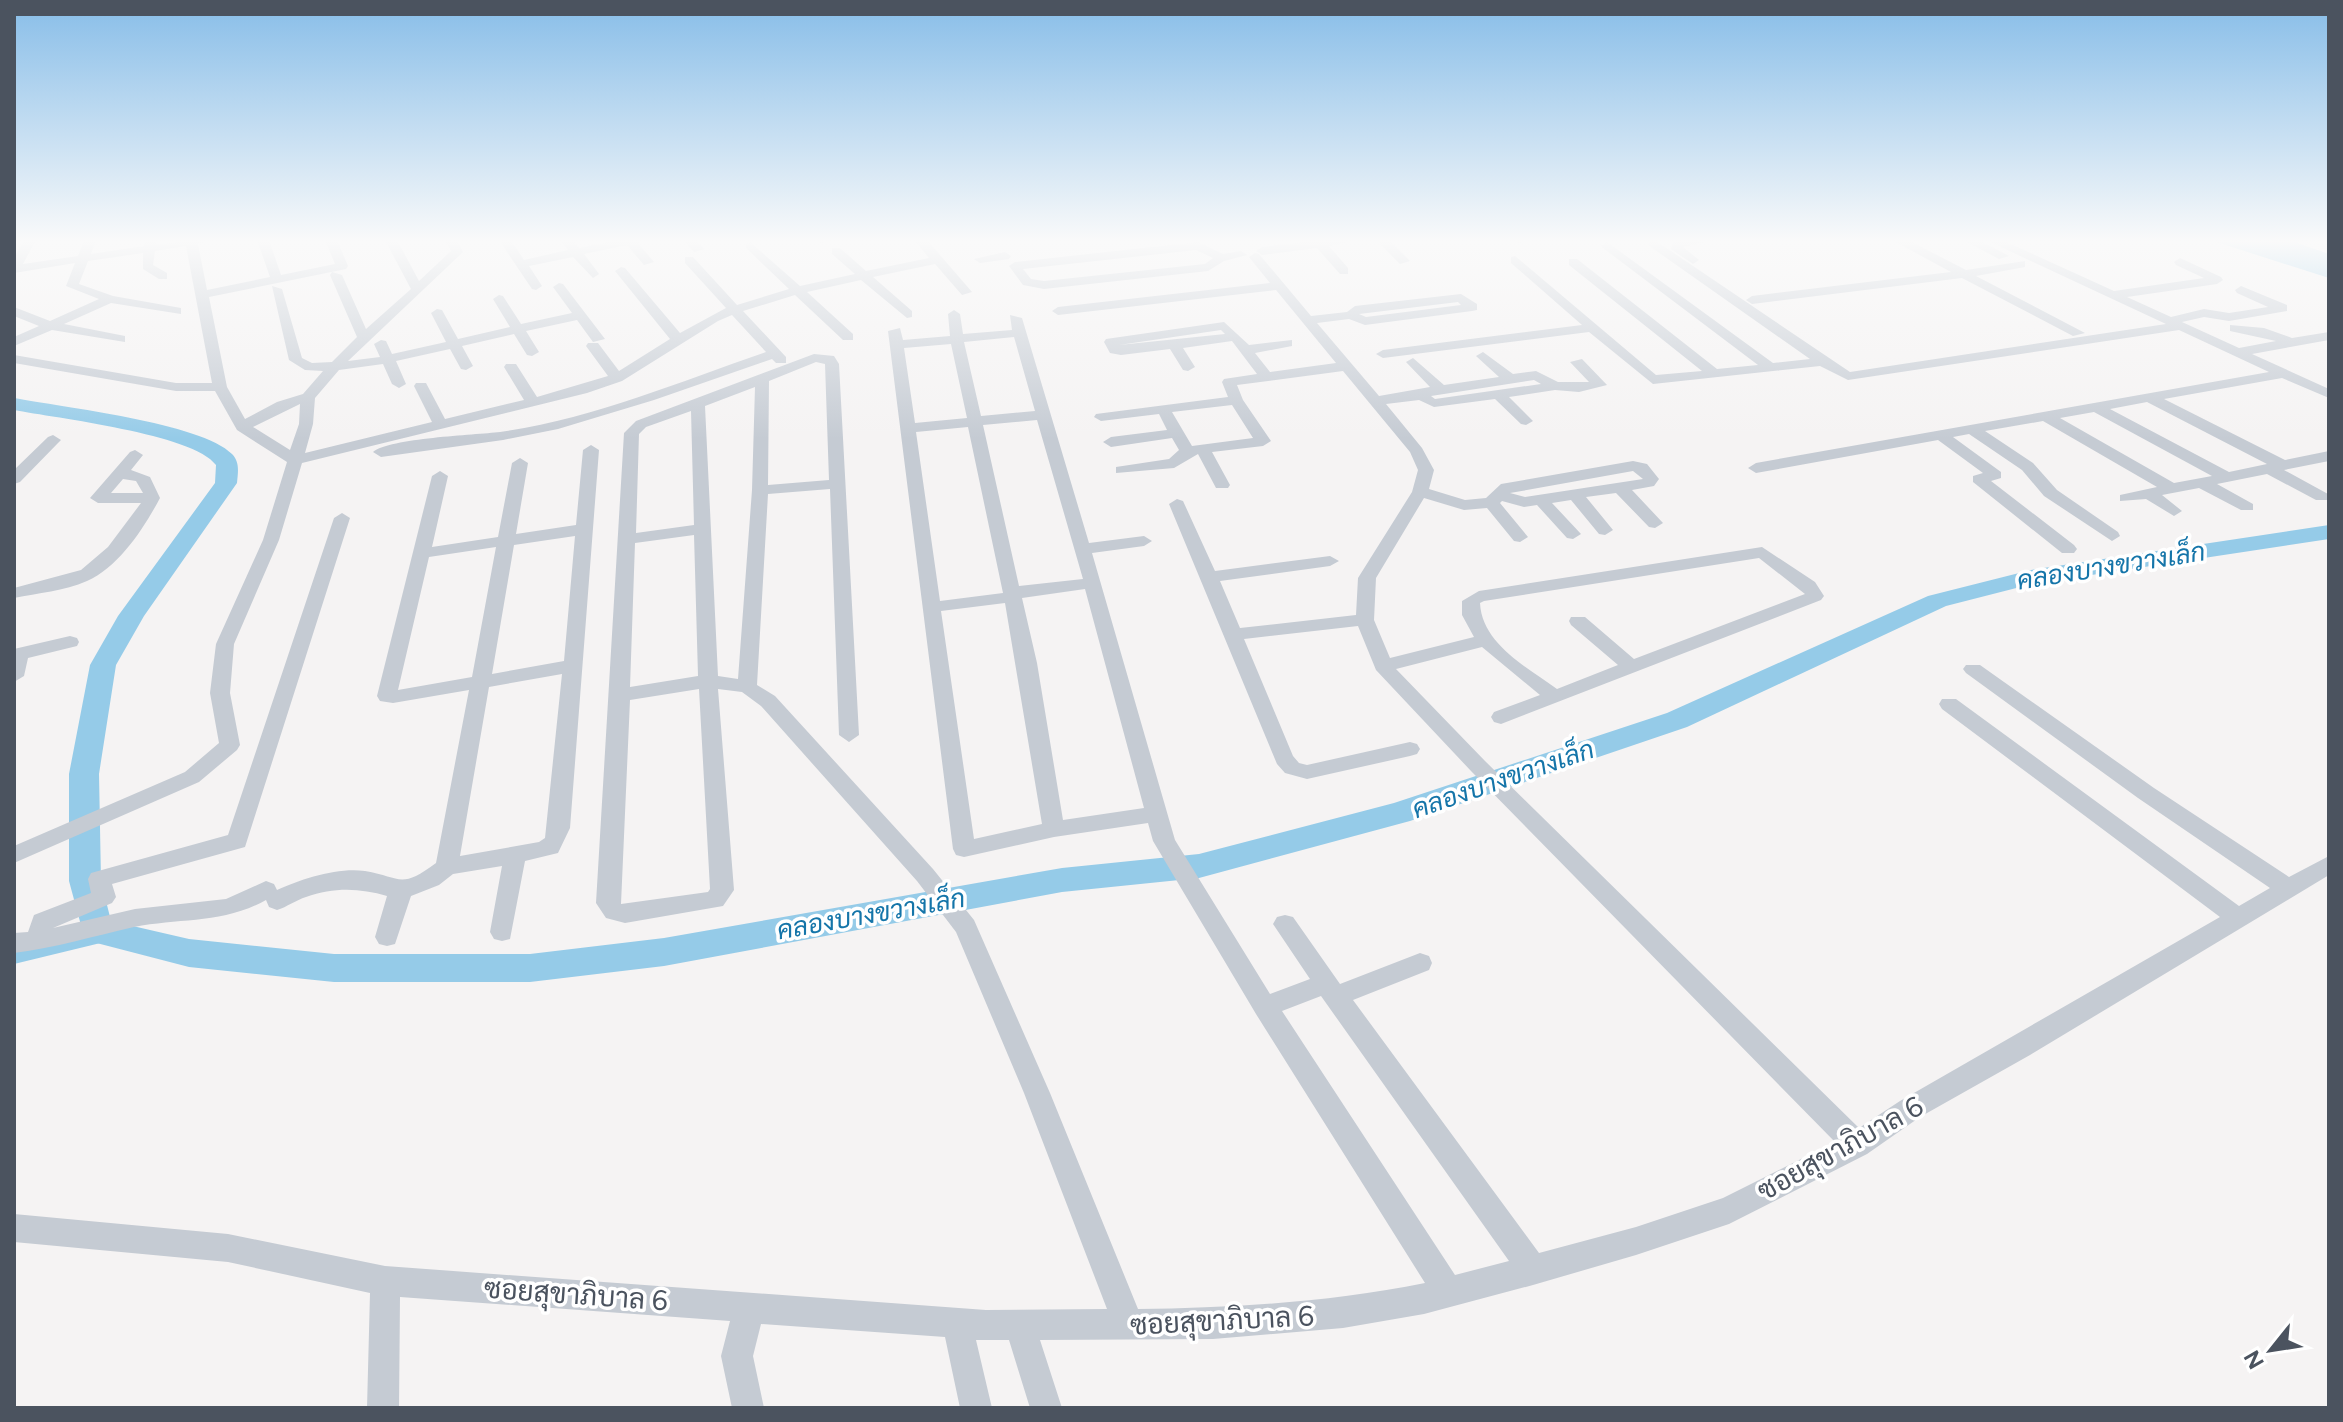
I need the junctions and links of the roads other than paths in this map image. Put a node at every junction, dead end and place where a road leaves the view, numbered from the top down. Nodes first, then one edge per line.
1 (94, 306) edge
2 (150, 306) edge
3 (203, 306) edge
4 (282, 306) edge
5 (350, 306) edge
6 (398, 306) edge
7 (504, 306) edge
8 (574, 306) edge
9 (650, 306) edge
10 (734, 306) edge
11 (744, 306) edge
12 (815, 306) edge
13 (898, 306) edge
14 (1099, 306) edge
15 (1296, 306) edge
16 (1387, 306) edge
17 (1470, 306) edge
18 (1570, 306) edge
19 (1629, 306) edge
20 (1688, 306) edge
21 (1743, 306) edge
22 (1761, 306) edge
23 (2027, 306) edge
24 (2113, 306) edge
25 (2139, 306) edge
26 (2278, 306) edge
27 (736, 309) junction
28 (14, 311) edge
29 (176, 311) dead end
30 (1058, 311) dead end
31 (1440, 312) junction
32 (437, 313) dead end
33 (907, 314) dead end
34 (954, 314) dead end
35 (580, 315) junction
36 (1351, 315) junction
37 (1307, 320) junction
38 (1452, 323) dead end
39 (2175, 323) junction
40 (51, 326) junction
41 (1594, 327) junction
42 (2235, 328) dead end
43 (518, 329) junction
44 (2078, 333) junction
45 (363, 336) junction
46 (848, 337) dead end
47 (2329, 338) edge
48 (120, 339) dead end
49 (957, 339) junction
50 (679, 341) junction
51 (14, 342) edge
52 (1287, 343) dead end
53 (2292, 343) junction
54 (381, 344) dead end
55 (454, 344) junction
56 (1246, 350) junction
57 (532, 352) dead end
58 (1383, 354) dead end
59 (2242, 354) junction
60 (1483, 356) dead end
61 (14, 359) edge
62 (387, 359) junction
63 (1413, 362) dead end
64 (1577, 362) dead end
65 (1823, 362) junction
66 (333, 365) junction
67 (466, 366) dead end
68 (1346, 366) junction
69 (511, 367) dead end
70 (1188, 367) dead end
71 (1771, 368) junction
72 (2284, 373) junction
73 (1715, 374) junction
74 (1266, 376) junction
75 (617, 378) junction
76 (762, 378) junction
77 (1509, 378) junction
78 (399, 384) dead end
79 (421, 386) dead end
80 (1555, 386) junction
81 (220, 387) junction
82 (1439, 388) junction
83 (1498, 394) junction
84 (2329, 394) edge
85 (308, 397) junction
86 (1423, 397) junction
87 (2151, 398) junction
88 (1236, 400) junction
89 (2134, 401) junction
90 (533, 402) junction
91 (1379, 403) junction
92 (698, 404) junction
93 (2098, 408) junction
94 (1163, 409) junction
95 (1042, 415) junction
96 (2046, 416) junction
97 (1101, 417) dead end
98 (2166, 417) dead end
99 (976, 421) junction
100 (1526, 421) dead end
101 (441, 425) junction
102 (242, 427) junction
103 (908, 428) junction
104 (1980, 428) junction
105 (1176, 433) junction
106 (1941, 435) junction
107 (53, 440) dead end
108 (402, 440) junction
109 (1111, 442) dead end
110 (2012, 442) dead end
111 (591, 450) dead end
112 (1195, 450) junction
113 (2233, 452) dead end
114 (135, 455) dead end
115 (2329, 456) edge
116 (520, 463) dead end
117 (293, 468) junction
118 (1756, 468) dead end
119 (2272, 468) junction
120 (1122, 470) dead end
121 (118, 474) junction
122 (440, 476) dead end
123 (2226, 477) junction
124 (14, 479) edge
125 (2201, 482) junction
126 (837, 484) junction
127 (1222, 485) dead end
128 (1620, 487) junction
129 (2170, 488) junction
130 (760, 490) junction
131 (1421, 490) junction
132 (2148, 493) junction
133 (1576, 495) junction
134 (2322, 497) dead end
135 (152, 498) junction
136 (2126, 498) dead end
137 (1541, 500) junction
138 (1490, 501) junction
139 (1177, 504) dead end
140 (2247, 507) dead end
141 (2174, 511) dead end
142 (342, 518) dead end
143 (1655, 523) dead end
144 (586, 529) junction
145 (701, 529) junction
146 (1605, 530) dead end
147 (1573, 534) dead end
148 (2112, 536) dead end
149 (1520, 537) dead end
150 (626, 539) junction
151 (504, 541) junction
152 (1144, 541) dead end
153 (1083, 549) junction
154 (2068, 549) dead end
155 (423, 553) junction
156 (1330, 561) dead end
157 (1211, 577) junction
158 (1093, 583) junction
159 (14, 593) edge
160 (1014, 594) junction
161 (932, 607) junction
162 (1365, 620) junction
163 (1578, 621) dead end
164 (1235, 634) junction
165 (1483, 641) junction
166 (70, 642) dead end
167 (17, 654) edge
168 (572, 666) junction
169 (1383, 666) junction
170 (1632, 667) junction
171 (1973, 669) dead end
172 (14, 676) edge
173 (480, 681) junction
174 (708, 681) junction
175 (747, 687) junction
176 (620, 695) junction
177 (1555, 697) junction
178 (1949, 704) dead end
179 (1501, 717) dead end
180 (849, 735) dead end
181 (1410, 749) dead end
182 (1156, 814) junction
183 (1054, 829) junction
184 (14, 855) edge
185 (515, 855) junction
186 (447, 867) junction
187 (2327, 867) edge
188 (2288, 888) junction
189 (401, 889) junction
190 (2236, 917) junction
191 (1285, 924) dead end
192 (502, 932) dead end
193 (387, 937) dead end
194 (39, 941) junction
195 (14, 943) edge
196 (1420, 963) dead end
197 (1331, 989) junction
198 (1265, 1007) junction
199 (1857, 1145) junction
200 (14, 1228) edge
201 (1533, 1270) junction
202 (385, 1281) junction
203 (1448, 1292) junction
204 (749, 1308) junction
205 (957, 1323) junction
206 (1020, 1325) junction
207 (1129, 1326) junction
208 (383, 1408) edge
209 (748, 1408) edge
210 (976, 1408) edge
211 (1046, 1408) edge

1 - 40 street
2 - 29 street
3 - 81 street
4 - 66 street
5 - 45 street
6 - 45 street
7 - 43 street
8 - 35 street
9 - 50 street
10 - 27 street
11 - 27 street
12 - 46 street
13 - 33 street
14 - 30 street
15 - 37 street
16 - 36 street
17 - 31 street
18 - 41 street
19 - 73 street
20 - 71 street
21 - 65 street
22 - 44 street
23 - 44 street
24 - 44 street
25 - 39 street
26 - 39 street
27 - 50 street
27 - 108 street
28 - 40 street
31 - 36 street
31 - 38 street
32 - 55 street
34 - 49 street
35 - 43 street
35 - 75 street
36 - 37 street
37 - 68 street
39 - 59 street
39 - 65 street
40 - 48 street
40 - 51 street
41 - 58 street
41 - 73 street
42 - 53 street
43 - 55 street
43 - 57 street
45 - 66 street
47 - 53 street
47 - 59 street
49 - 95 street
49 - 99 street
49 - 103 street
50 - 75 street
52 - 56 street
53 - 59 street
54 - 62 street
55 - 62 street
55 - 67 street
56 - 70 street
56 - 74 street
59 - 72 street
60 - 77 street
61 - 81 street
62 - 66 street
62 - 78 street
63 - 82 street
64 - 80 street
65 - 71 street
66 - 85 street
68 - 74 street
68 - 91 street
69 - 90 street
71 - 73 street
72 - 84 street
72 - 87 street
74 - 88 street
75 - 90 street
76 - 92 street
76 - 126 street
76 - 130 street
77 - 80 street
77 - 82 street
79 - 101 street
80 - 83 street
81 - 102 street
82 - 86 street
83 - 86 street
83 - 100 street
85 - 102 street
85 - 117 street
86 - 91 street
87 - 89 street
87 - 119 street
88 - 94 street
88 - 112 street
89 - 93 street
89 - 98 street
90 - 101 street
91 - 131 street
92 - 145 street
92 - 150 street
93 - 96 street
93 - 123 street
94 - 97 street
94 - 105 street
95 - 99 street
95 - 153 street
96 - 104 street
96 - 129 street
99 - 103 street
99 - 160 street
101 - 108 street
102 - 117 street
103 - 161 street
104 - 106 street
104 - 110 street
104 - 148 street
105 - 109 street
105 - 112 street
106 - 118 street
106 - 154 street
107 - 124 street
108 - 117 street
111 - 144 street
112 - 120 street
112 - 127 street
113 - 119 street
114 - 121 street
115 - 119 street
116 - 151 street
117 - 184 street
119 - 123 street
119 - 134 street
121 - 135 street
121 - 135 street
122 - 155 street
123 - 125 street
125 - 129 street
125 - 140 street
126 - 130 street
126 - 180 street
128 - 133 street
128 - 138 street
128 - 143 street
129 - 132 street
130 - 175 street
131 - 138 street
131 - 162 street
132 - 136 street
132 - 141 street
133 - 137 street
133 - 146 street
135 - 159 street
137 - 138 street
137 - 147 street
138 - 149 street
139 - 157 street
142 - 194 street
144 - 151 street
144 - 168 street
145 - 150 street
145 - 174 street
150 - 176 street
151 - 155 street
151 - 173 street
152 - 153 street
153 - 158 street
155 - 173 street
156 - 157 street
157 - 164 street
158 - 160 street
158 - 182 street
160 - 161 street
160 - 183 street
161 - 183 street
162 - 164 street
162 - 169 street
163 - 170 street
164 - 181 street
165 - 169 street
165 - 170 street
165 - 177 street
166 - 167 street
167 - 172 street
168 - 173 street
168 - 185 street
169 - 199 street
170 - 177 street
171 - 188 street
173 - 186 street
174 - 175 street
174 - 176 street
174 - 176 street
175 - 207 street
177 - 179 street
178 - 190 street
182 - 183 street
182 - 198 street
185 - 186 street
185 - 192 street
186 - 189 street
187 - 188 street, ซอยสุขาภิบาล 6
188 - 190 street, ซอยสุขาภิบาล 6
189 - 193 street
189 - 194 street
190 - 199 street, ซอยสุขาภิบาล 6
191 - 197 street
194 - 195 street
196 - 197 street
197 - 198 street
197 - 201 street
198 - 203 street
199 - 201 street, ซอยสุขาภิบาล 6
200 - 202 street, ซอยสุขาภิบาล 6
201 - 203 street, ซอยสุขาภิบาล 6
202 - 204 street, ซอยสุขาภิบาล 6
202 - 208 street
203 - 207 street, ซอยสุขาภิบาล 6
204 - 205 street, ซอยสุขาภิบาล 6
204 - 209 street
205 - 206 street, ซอยสุขาภิบาล 6
205 - 210 street
206 - 207 street, ซอยสุขาภิบาล 6
206 - 211 street

